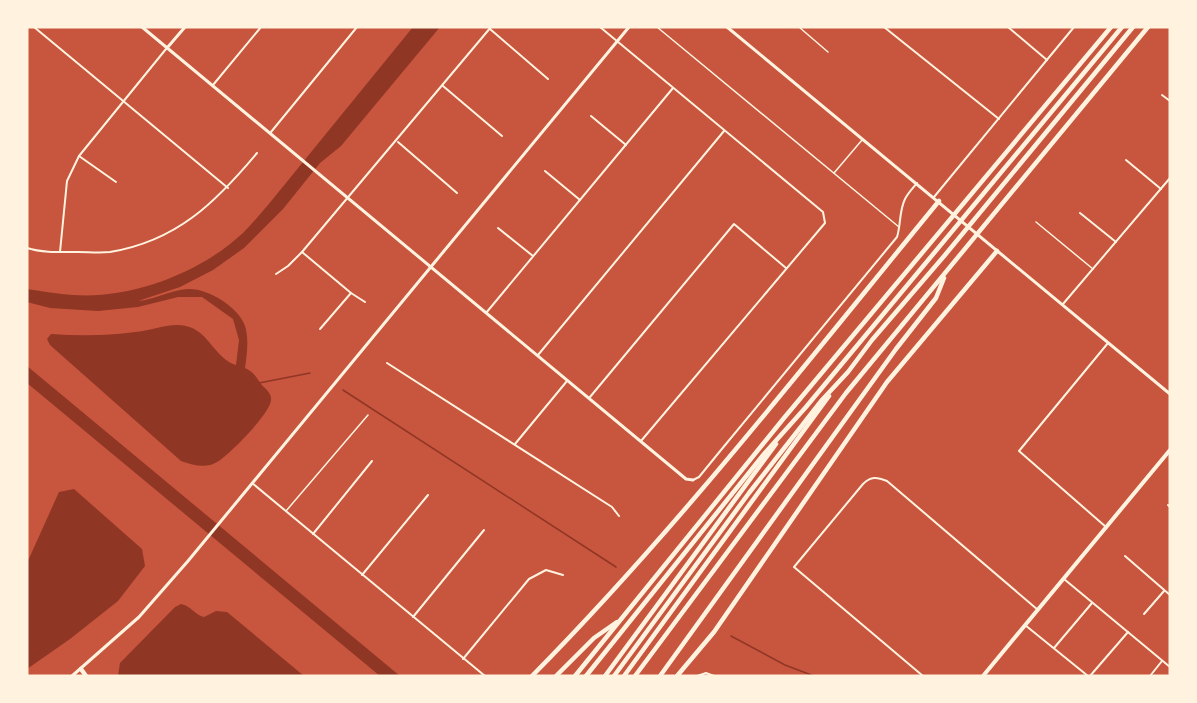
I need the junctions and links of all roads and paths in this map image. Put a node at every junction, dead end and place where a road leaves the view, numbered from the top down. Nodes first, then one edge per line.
1 (34, 27) edge
2 (142, 27) edge
3 (185, 27) edge
4 (261, 27) edge
5 (357, 27) edge
6 (600, 27) edge
7 (629, 27) edge
8 (657, 27) edge
9 (727, 27) edge
10 (799, 27) edge
11 (884, 27) edge
12 (1008, 27) edge
13 (1074, 27) edge
14 (1111, 27) edge
15 (1122, 27) edge
16 (1133, 27) edge
17 (1148, 27) edge
18 (491, 28) edge
19 (617, 42) junction
20 (167, 48) junction
21 (828, 52) dead end
22 (1047, 60) junction
23 (548, 79) dead end
24 (213, 85) junction
25 (443, 86) junction
26 (673, 87) junction
27 (1162, 95) dead end
28 (123, 101) junction
29 (1170, 101) edge
30 (591, 116) dead end
31 (999, 119) junction
32 (724, 130) junction
33 (271, 132) junction
34 (502, 136) dead end
35 (862, 139) junction
36 (397, 141) junction
37 (626, 145) junction
38 (257, 153) dead end
39 (79, 156) junction
40 (1126, 160) dead end
41 (545, 171) dead end
42 (834, 174) junction
43 (1170, 178) edge
44 (116, 182) dead end
45 (917, 183) junction
46 (228, 188) junction
47 (1161, 189) junction
48 (457, 193) dead end
49 (348, 197) junction
50 (934, 197) junction
51 (580, 200) junction
52 (939, 201) junction
53 (1080, 213) dead end
54 (1036, 222) dead end
55 (498, 228) dead end
56 (900, 228) junction
57 (1116, 242) junction
58 (27, 248) edge
59 (997, 251) junction
60 (60, 252) junction
61 (302, 252) junction
62 (533, 256) junction
63 (431, 267) junction
64 (786, 268) junction
65 (1094, 270) junction
66 (946, 273) junction
67 (276, 274) dead end
68 (351, 293) junction
69 (365, 302) dead end
70 (1063, 304) junction
71 (486, 313) junction
72 (320, 329) dead end
73 (1108, 343) junction
74 (538, 355) junction
75 (387, 363) dead end
76 (567, 381) junction
77 (832, 391) junction
78 (1170, 394) edge
79 (589, 398) junction
80 (368, 415) dead end
81 (780, 436) junction
82 (641, 441) junction
83 (515, 444) junction
84 (1169, 454) edge
85 (372, 461) dead end
86 (693, 480) joint
87 (252, 483) junction
88 (428, 495) dead end
89 (286, 512) junction
90 (619, 516) dead end
91 (1106, 527) junction
92 (484, 530) dead end
93 (313, 534) junction
94 (1125, 556) dead end
95 (362, 575) junction
96 (563, 575) dead end
97 (1064, 579) junction
98 (1164, 590) junction
99 (1170, 595) edge
100 (1092, 603) junction
101 (1038, 610) junction
102 (1144, 614) dead end
103 (413, 617) junction
104 (621, 619) junction
105 (1025, 624) junction
106 (1128, 632) junction
107 (1054, 648) junction
108 (463, 659) junction
109 (1162, 661) junction
110 (1170, 667) edge
111 (81, 669) junction
112 (72, 676) edge
113 (86, 676) edge
114 (484, 676) edge
115 (532, 676) edge
116 (556, 676) edge
117 (575, 676) edge
118 (586, 676) edge
119 (605, 676) edge
120 (614, 676) edge
121 (624, 676) edge
122 (635, 676) edge
123 (660, 676) edge
124 (676, 676) edge
125 (697, 676) edge
126 (714, 676) edge
127 (923, 676) edge
128 (983, 676) edge
129 (1089, 676) edge
130 (1149, 676) edge

1 - 28 street
2 - 20 main road
3 - 20 main road
4 - 24 street
5 - 33 street
6 - 19 street
7 - 19 main road
8 - 42 lane
9 - 35 main road
10 - 21 lane
11 - 31 street
12 - 22 street
13 - 22 street
14 - 104 highway
15 - 81 highway
16 - 77 highway
17 - 66 highway
18 - 23 street
18 - 25 street
19 - 26 street
19 - 63 main road
20 - 24 main road
20 - 28 street
22 - 31 street
24 - 33 main road
25 - 34 street
25 - 36 street
26 - 32 street
26 - 37 street
27 - 29 street
28 - 39 street
28 - 46 street
30 - 37 street
31 - 50 street
32 - 64 street
32 - 74 street
33 - 49 main road
35 - 42 lane
35 - 45 main road
36 - 48 street
36 - 49 street
37 - 51 street
38 - 46 street
39 - 44 street
39 - 60 street
40 - 47 street
41 - 51 street
42 - 56 lane
43 - 47 street
45 - 50 main road
45 - 56 street
46 - 60 street
47 - 57 street
49 - 61 street
49 - 63 main road
50 - 52 main road
51 - 62 street
52 - 59 main road
52 - 115 highway
53 - 57 street
54 - 65 lane
55 - 62 street
56 - 86 street
57 - 65 street
58 - 60 street
59 - 70 main road
59 - 124 highway
61 - 67 street
61 - 68 street
62 - 71 street
63 - 71 main road
63 - 87 main road
64 - 79 street
64 - 82 street
65 - 70 street
66 - 122 highway
66 - 123 highway
68 - 69 street
68 - 72 street
70 - 73 main road
71 - 74 main road
73 - 78 main road
73 - 91 street
74 - 76 main road
75 - 83 street
76 - 79 main road
76 - 83 street
77 - 120 highway
77 - 121 highway
79 - 82 main road
80 - 89 lane
81 - 118 highway
81 - 119 highway
82 - 86 main road
83 - 90 street
84 - 91 main road
85 - 93 street
87 - 89 street
87 - 111 main road
88 - 95 street
89 - 93 street
91 - 97 main road
92 - 103 street
93 - 95 street
94 - 98 street
95 - 103 street
96 - 108 street
97 - 100 street
97 - 101 main road
98 - 99 street
98 - 102 street
100 - 106 street
100 - 107 street
101 - 105 main road
101 - 127 street
103 - 108 street
104 - 116 highway
104 - 117 highway
105 - 107 street
105 - 128 main road
106 - 109 street
106 - 129 street
107 - 129 street
108 - 114 street
109 - 110 street
109 - 130 street
111 - 112 main road
111 - 113 highway
125 - 126 street

